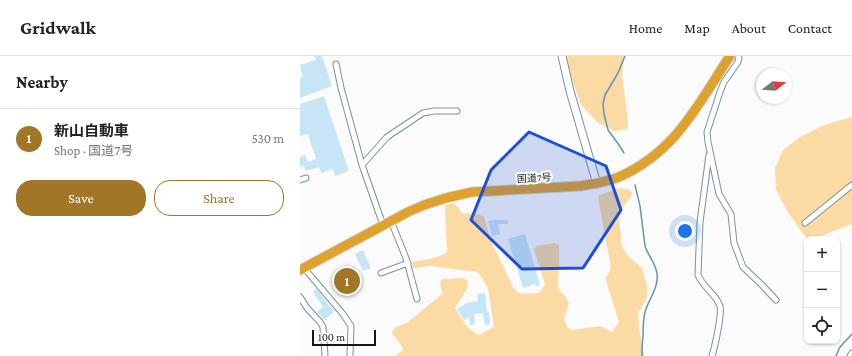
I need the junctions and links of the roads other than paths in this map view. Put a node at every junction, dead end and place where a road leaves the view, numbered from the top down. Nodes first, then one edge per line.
1 (562, 56) edge
2 (730, 56) edge
3 (738, 56) edge
4 (336, 64) dead end
5 (457, 111) dead end
6 (710, 150) junction
7 (362, 165) junction
8 (306, 178) dead end
9 (300, 180) edge
10 (597, 184) junction
11 (852, 185) edge
12 (387, 223) junction
13 (805, 223) dead end
14 (408, 264) junction
15 (302, 269) edge
16 (381, 273) dead end
17 (300, 297) edge
18 (417, 298) dead end
19 (776, 300) dead end
20 (852, 353) edge
21 (325, 356) edge
22 (350, 356) edge
23 (712, 356) edge
24 (850, 356) edge

1 - 10 street
2 - 10 highway, 国道7号
3 - 6 street
4 - 7 street
5 - 7 street
6 - 19 street
6 - 23 street
7 - 12 street
8 - 9 street
10 - 12 highway, 国道7号
11 - 13 street
12 - 14 street
12 - 15 highway, 国道7号
14 - 16 street
14 - 18 street
15 - 22 street
17 - 21 street
20 - 24 street

